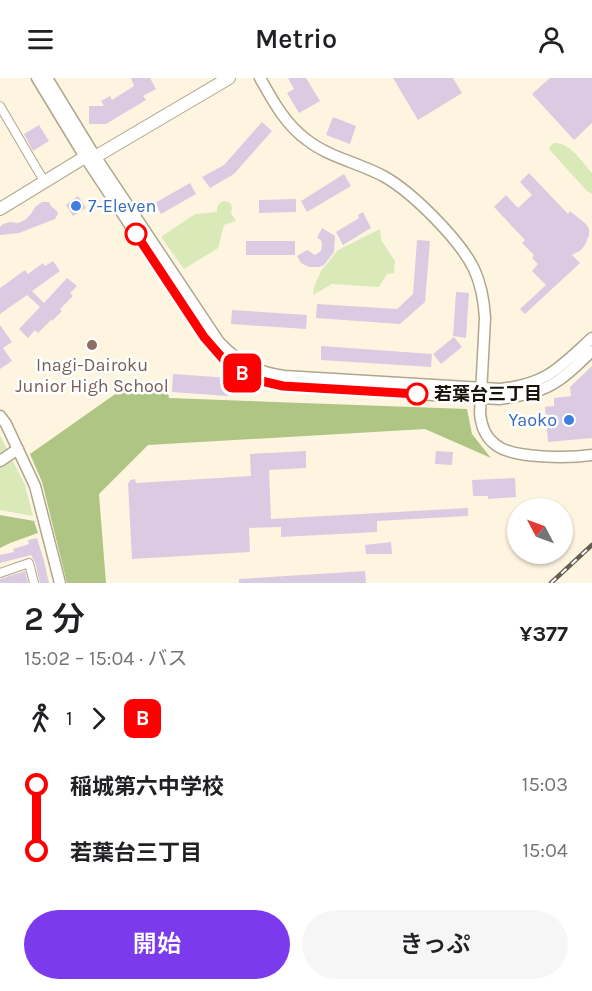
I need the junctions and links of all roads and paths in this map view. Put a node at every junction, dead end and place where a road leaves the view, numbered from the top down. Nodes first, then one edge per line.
1 (37, 78) edge
2 (47, 78) edge
3 (214, 78) edge
4 (229, 78) edge
5 (260, 78) edge
6 (268, 78) edge
7 (0, 106) edge
8 (90, 155) junction
9 (44, 181) junction
10 (0, 209) edge
11 (592, 338) edge
12 (592, 351) edge
13 (484, 394) junction
14 (0, 416) edge
15 (18, 449) junction
16 (592, 449) edge
17 (592, 455) edge
18 (0, 461) edge
19 (0, 573) edge
20 (34, 583) edge
21 (60, 583) edge

1 - 8 street
2 - 8 street
3 - 8 main road
4 - 8 main road
5 - 13 street
6 - 13 street
7 - 9 street
8 - 9 main road
8 - 13 street
9 - 10 main road
11 - 13 street
12 - 13 street
13 - 16 street
13 - 17 street
14 - 15 street
15 - 18 street
15 - 21 street
19 - 20 street

